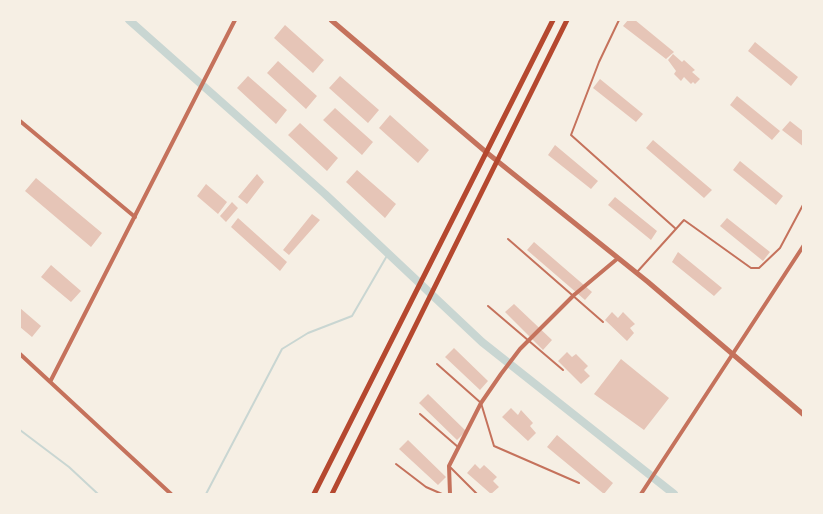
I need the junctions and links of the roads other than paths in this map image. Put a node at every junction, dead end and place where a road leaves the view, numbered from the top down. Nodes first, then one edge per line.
1 (235, 20) edge
2 (331, 20) edge
3 (553, 20) edge
4 (567, 20) edge
5 (619, 20) edge
6 (20, 121) edge
7 (486, 152) junction
8 (498, 160) junction
9 (804, 203) edge
10 (135, 218) junction
11 (676, 229) junction
12 (508, 239) dead end
13 (804, 245) edge
14 (617, 259) junction
15 (636, 273) junction
16 (574, 295) junction
17 (488, 306) dead end
18 (603, 322) dead end
19 (529, 340) junction
20 (20, 354) edge
21 (732, 355) junction
22 (437, 364) dead end
23 (563, 370) dead end
24 (50, 382) junction
25 (481, 403) junction
26 (420, 414) dead end
27 (804, 415) edge
28 (458, 447) junction
29 (396, 464) dead end
30 (449, 466) junction
31 (579, 483) dead end
32 (171, 495) edge
33 (314, 495) edge
34 (332, 495) edge
35 (442, 495) edge
36 (450, 495) edge
37 (477, 495) edge
38 (641, 495) edge

1 - 10 street
2 - 7 street
3 - 7 main road
4 - 8 main road
5 - 11 lane
6 - 10 street
7 - 8 street
7 - 33 main road
8 - 14 street
8 - 34 main road
9 - 11 lane
10 - 24 street
11 - 15 lane
12 - 16 lane
13 - 21 street
14 - 15 street
14 - 16 street
15 - 21 street
16 - 18 lane
16 - 19 street
17 - 19 lane
19 - 23 lane
19 - 25 street
20 - 24 street
21 - 27 street
21 - 38 street
22 - 25 lane
24 - 32 street
25 - 28 street
25 - 31 lane
26 - 28 lane
28 - 30 street
29 - 35 lane
30 - 36 street
30 - 37 lane

